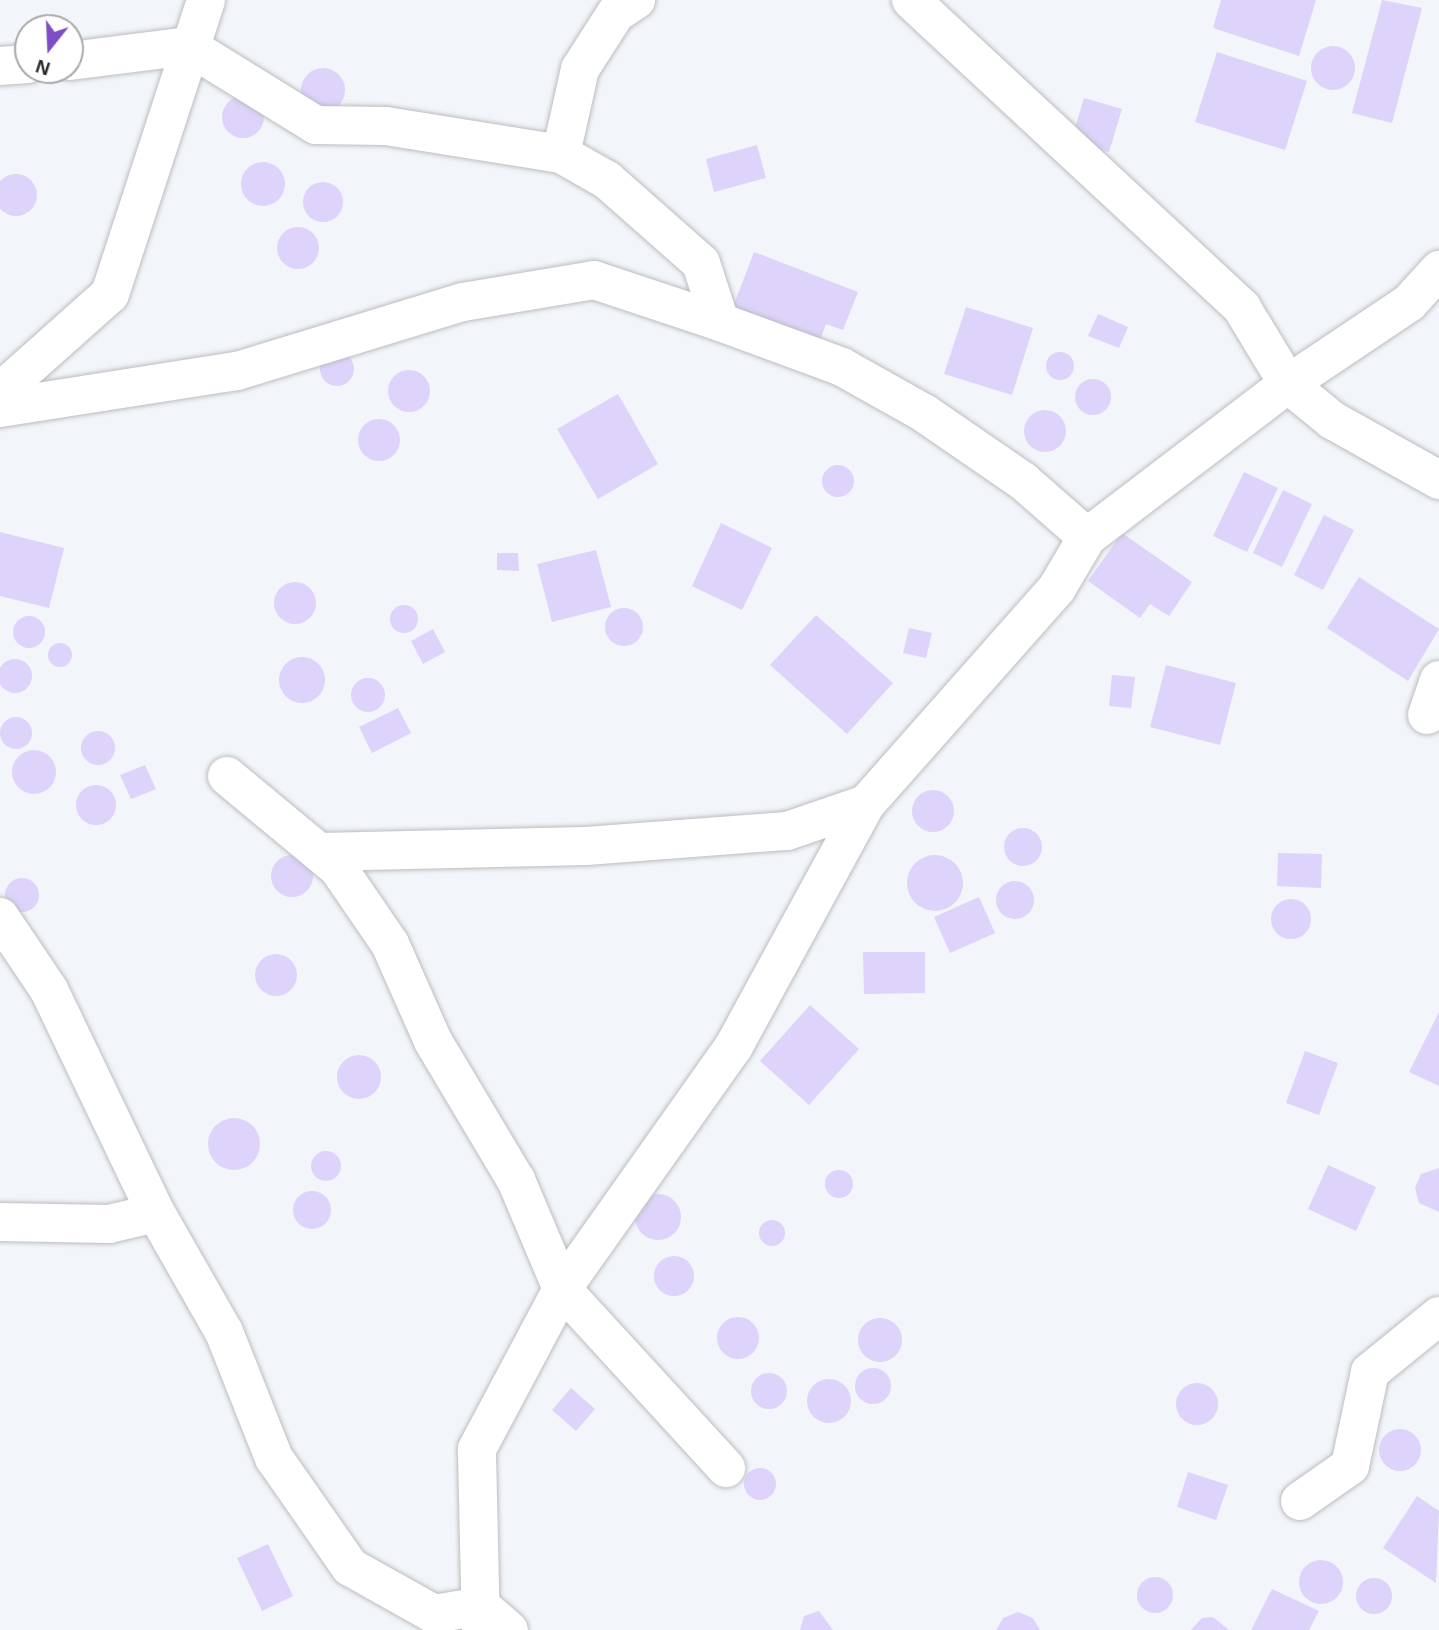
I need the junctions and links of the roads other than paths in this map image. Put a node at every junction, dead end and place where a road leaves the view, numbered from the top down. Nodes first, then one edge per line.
1 (206, 0) edge
2 (636, 0) edge
3 (911, 0) edge
4 (188, 46) junction
5 (84, 59) edge
6 (561, 154) junction
7 (1439, 270) edge
8 (720, 322) junction
9 (1288, 384) junction
10 (0, 393) edge
11 (0, 408) edge
12 (1439, 480) edge
13 (1087, 537) junction
14 (228, 776) dead end
15 (866, 804) junction
16 (320, 852) junction
17 (0, 917) edge
18 (156, 1213) junction
19 (0, 1222) edge
20 (562, 1289) junction
21 (1439, 1317) edge
22 (1439, 1328) edge
23 (726, 1468) dead end
24 (1300, 1502) dead end
25 (490, 1622) edge

1 - 4 street
2 - 6 street
3 - 9 street
4 - 5 street
4 - 6 street
4 - 10 street
6 - 8 street
7 - 9 street
8 - 11 street
8 - 13 street
9 - 12 street
9 - 13 street
13 - 15 street
14 - 16 street
15 - 16 street
15 - 20 street
16 - 20 street
17 - 18 street
18 - 19 street
18 - 25 street
20 - 23 street
20 - 25 street
21 - 22 street
21 - 24 street

